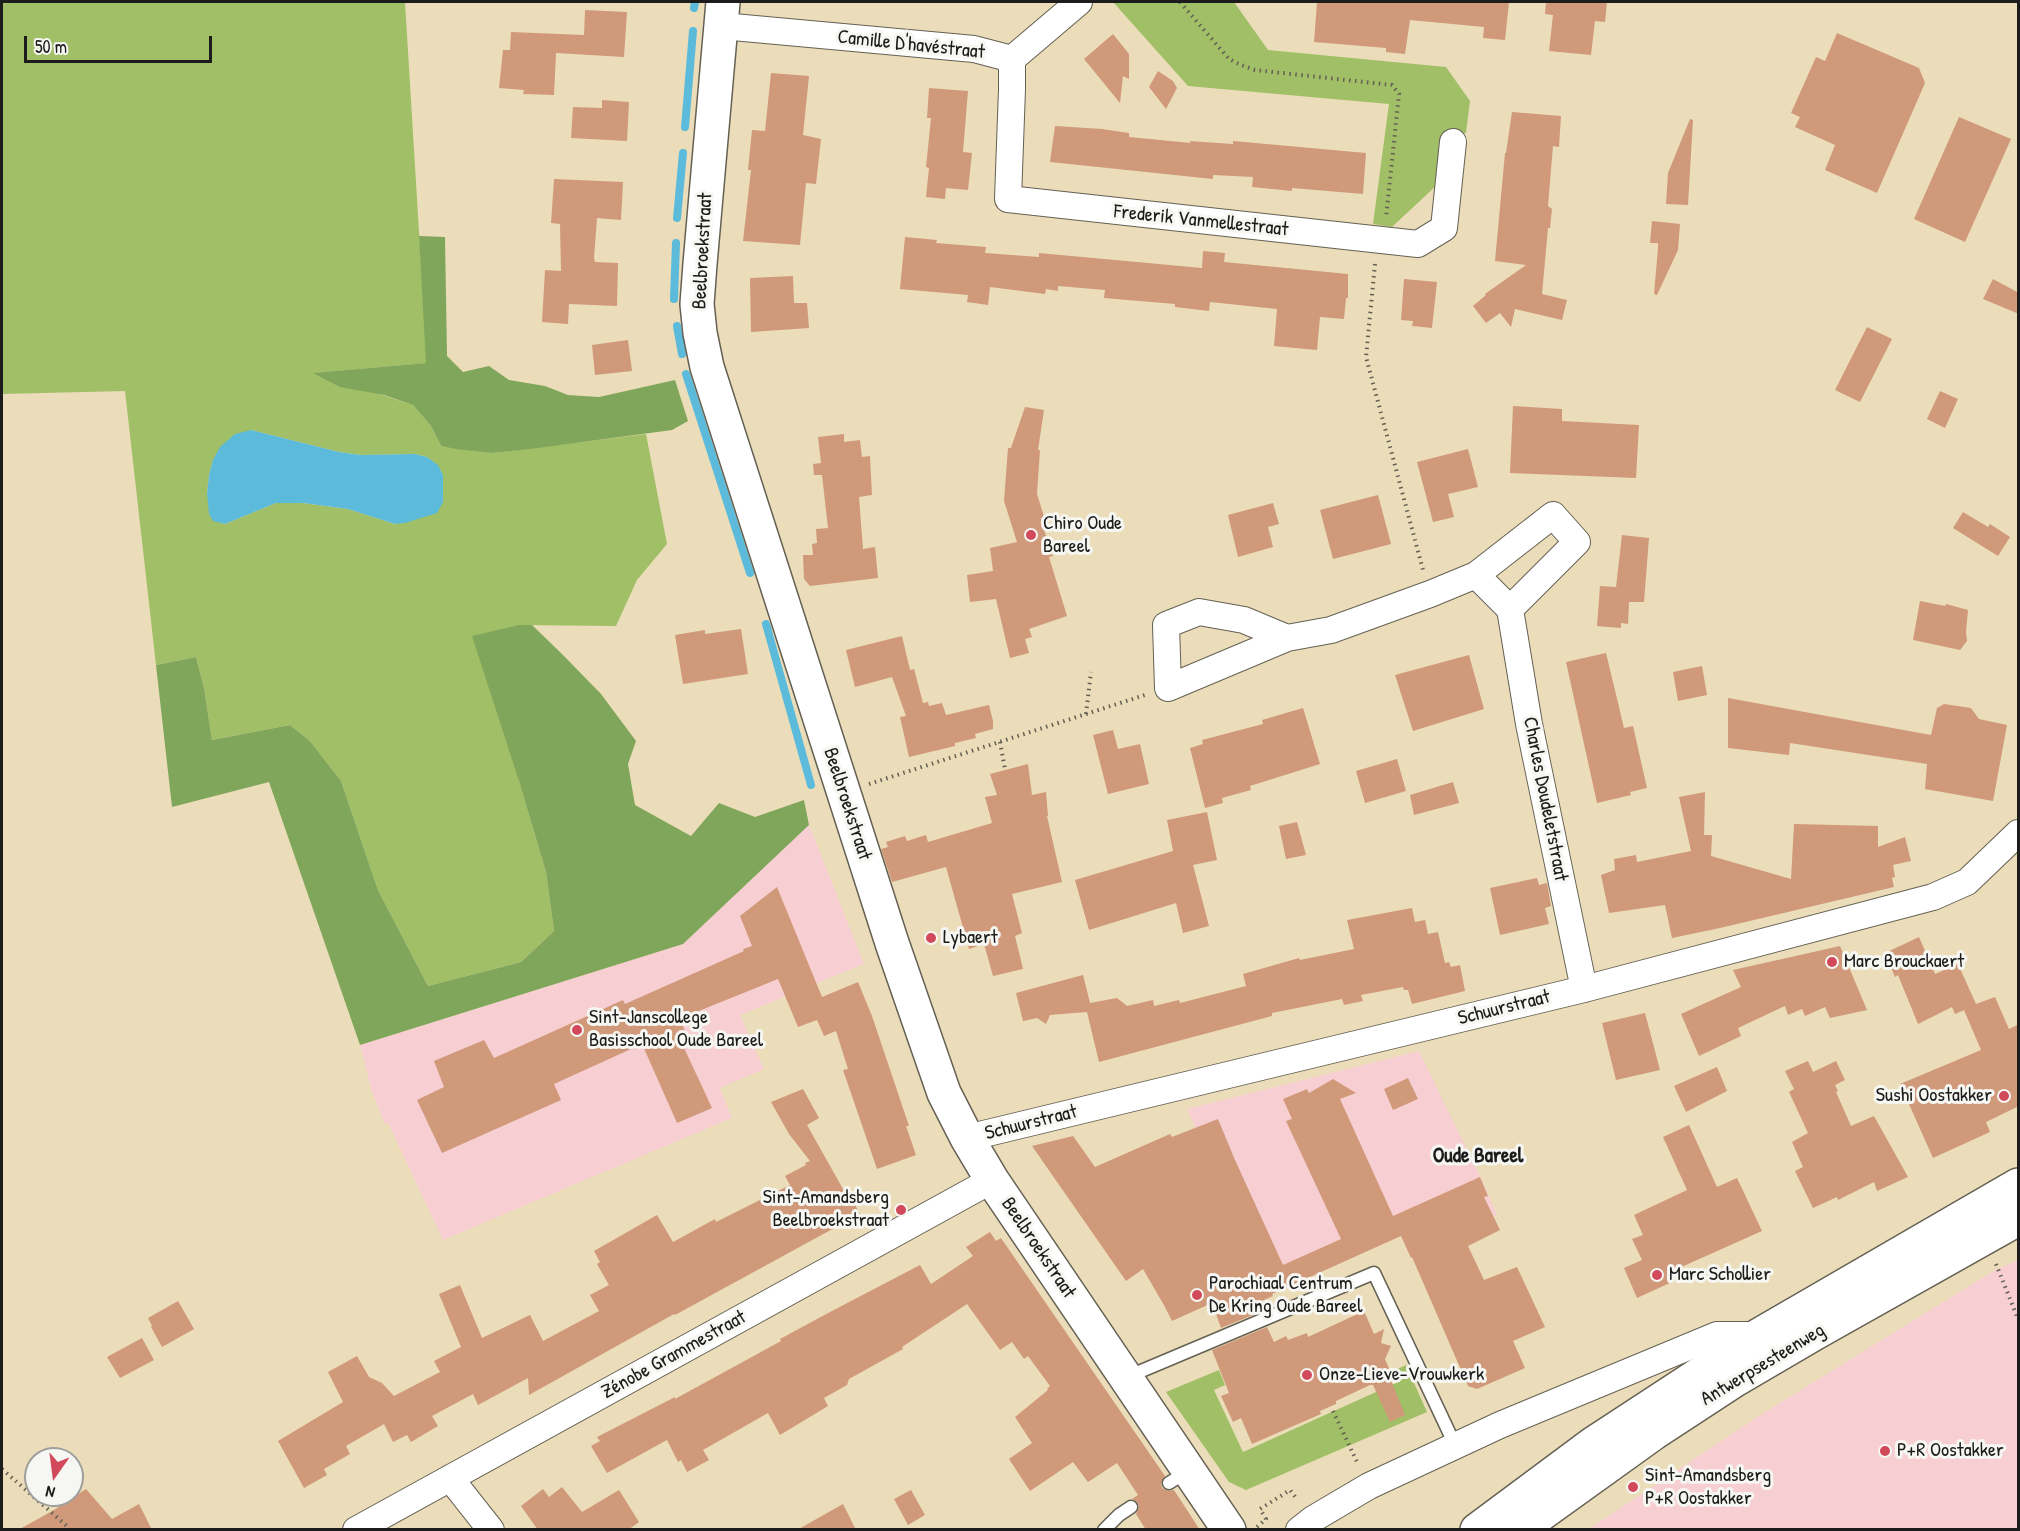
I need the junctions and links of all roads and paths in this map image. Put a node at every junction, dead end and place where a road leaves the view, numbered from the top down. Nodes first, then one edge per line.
1 (1079, 2) edge
2 (722, 14) edge
3 (1012, 59) junction
4 (1453, 142) dead end
5 (1476, 575) junction
6 (1510, 609) junction
7 (1287, 638) junction
8 (1091, 672) dead end
9 (1168, 688) junction
10 (1086, 714) junction
11 (1000, 741) junction
12 (1005, 770) dead end
13 (844, 792) junction
14 (2019, 833) edge
15 (1584, 989) junction
16 (967, 1138) junction
17 (993, 1180) junction
18 (2019, 1185) edge
19 (2019, 1219) edge
20 (1985, 1237) junction
21 (2019, 1319) edge
22 (1759, 1335) junction
23 (1126, 1378) junction
24 (1333, 1411) dead end
25 (1455, 1445) junction
26 (2, 1469) edge
27 (450, 1478) junction
28 (1369, 1486) junction
29 (1131, 1508) dead end
30 (68, 1527) dead end
31 (356, 1530) edge
32 (491, 1530) edge
33 (1104, 1530) edge
34 (1229, 1530) edge
35 (1299, 1530) edge
36 (1477, 1530) edge
37 (1519, 1530) edge

1 - 3 street, Camille D'havéstraat
2 - 3 street, Camille D'havéstraat
2 - 13 street, Beelbroekstraat
3 - 4 street, Frederik Vanmellestraat
5 - 6 street
5 - 6 street
5 - 7 street
6 - 15 street, Charles Doudeletstraat
7 - 9 street
7 - 9 street
8 - 10 path
9 - 10 path
10 - 11 path
11 - 12 path
11 - 13 path
13 - 16 street, Beelbroekstraat
14 - 15 street, Schuurstraat
15 - 16 street, Schuurstraat
16 - 17 street, Beelbroekstraat
17 - 23 street, Beelbroekstraat
17 - 27 street, Zénobe Grammestraat
18 - 22 street, Antwerpsesteenweg
19 - 20 street, Antwerpsesteenweg
20 - 21 path
20 - 37 street, Antwerpsesteenweg
22 - 25 street, Antwerpsesteenweg
22 - 36 street, Antwerpsesteenweg
23 - 25 lane
23 - 34 street, Beelbroekstraat
24 - 28 path
25 - 28 street, Antwerpsesteenweg
26 - 30 path
27 - 31 street, Zénobe Grammestraat
27 - 32 street
28 - 35 street, Antwerpsesteenweg
29 - 33 lane

